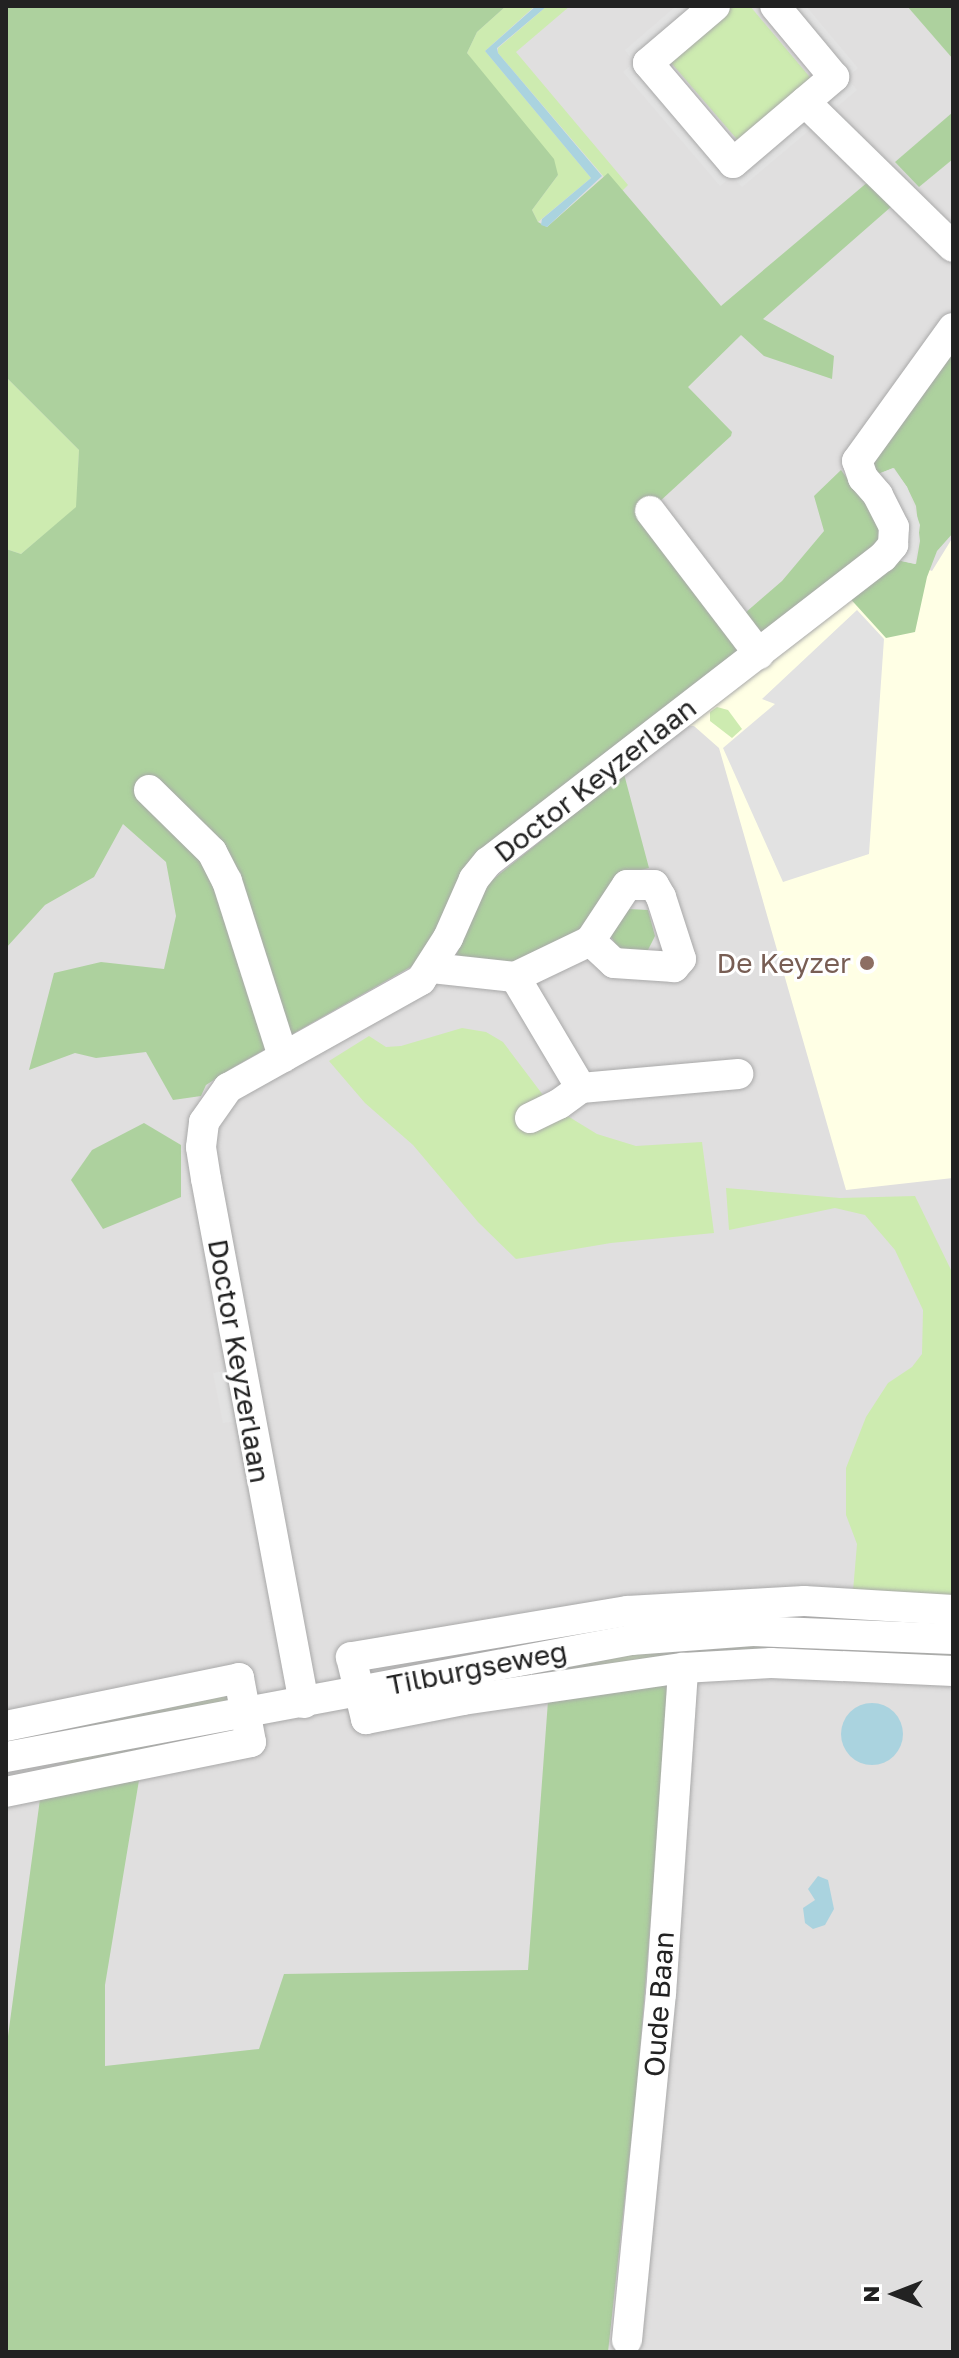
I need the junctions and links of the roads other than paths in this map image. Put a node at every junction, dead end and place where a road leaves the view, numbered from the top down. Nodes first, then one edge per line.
1 (715, 6) edge
2 (775, 6) edge
3 (805, 102) junction
4 (953, 247) edge
5 (953, 328) edge
6 (650, 511) dead end
7 (759, 654) junction
8 (149, 790) dead end
9 (590, 941) dead end
10 (432, 968) junction
11 (515, 977) junction
12 (283, 1057) junction
13 (738, 1074) dead end
14 (581, 1088) junction
15 (530, 1118) dead end
16 (953, 1610) edge
17 (953, 1639) edge
18 (683, 1668) junction
19 (953, 1671) edge
20 (304, 1703) junction
21 (362, 1705) junction
22 (245, 1712) junction
23 (6, 1726) edge
24 (6, 1757) edge
25 (6, 1792) edge
26 (627, 2340) dead end

1 - 3 street
2 - 3 street
3 - 4 street
5 - 7 street, Doctor Keyzerlaan
6 - 7 street
7 - 10 street, Doctor Keyzerlaan
8 - 12 street
9 - 11 street
10 - 11 street
10 - 12 street, Doctor Keyzerlaan
11 - 14 street
12 - 20 street, Doctor Keyzerlaan
13 - 14 street
14 - 15 street
16 - 21 street, Tilburgseweg
17 - 21 street, Tilburgseweg
18 - 19 street, Tilburgseweg
18 - 21 street, Tilburgseweg
18 - 26 street, Oude Baan
20 - 21 street, Tilburgseweg
20 - 22 street, Tilburgseweg
22 - 23 street
22 - 24 street, Tilburgseweg
22 - 25 street

